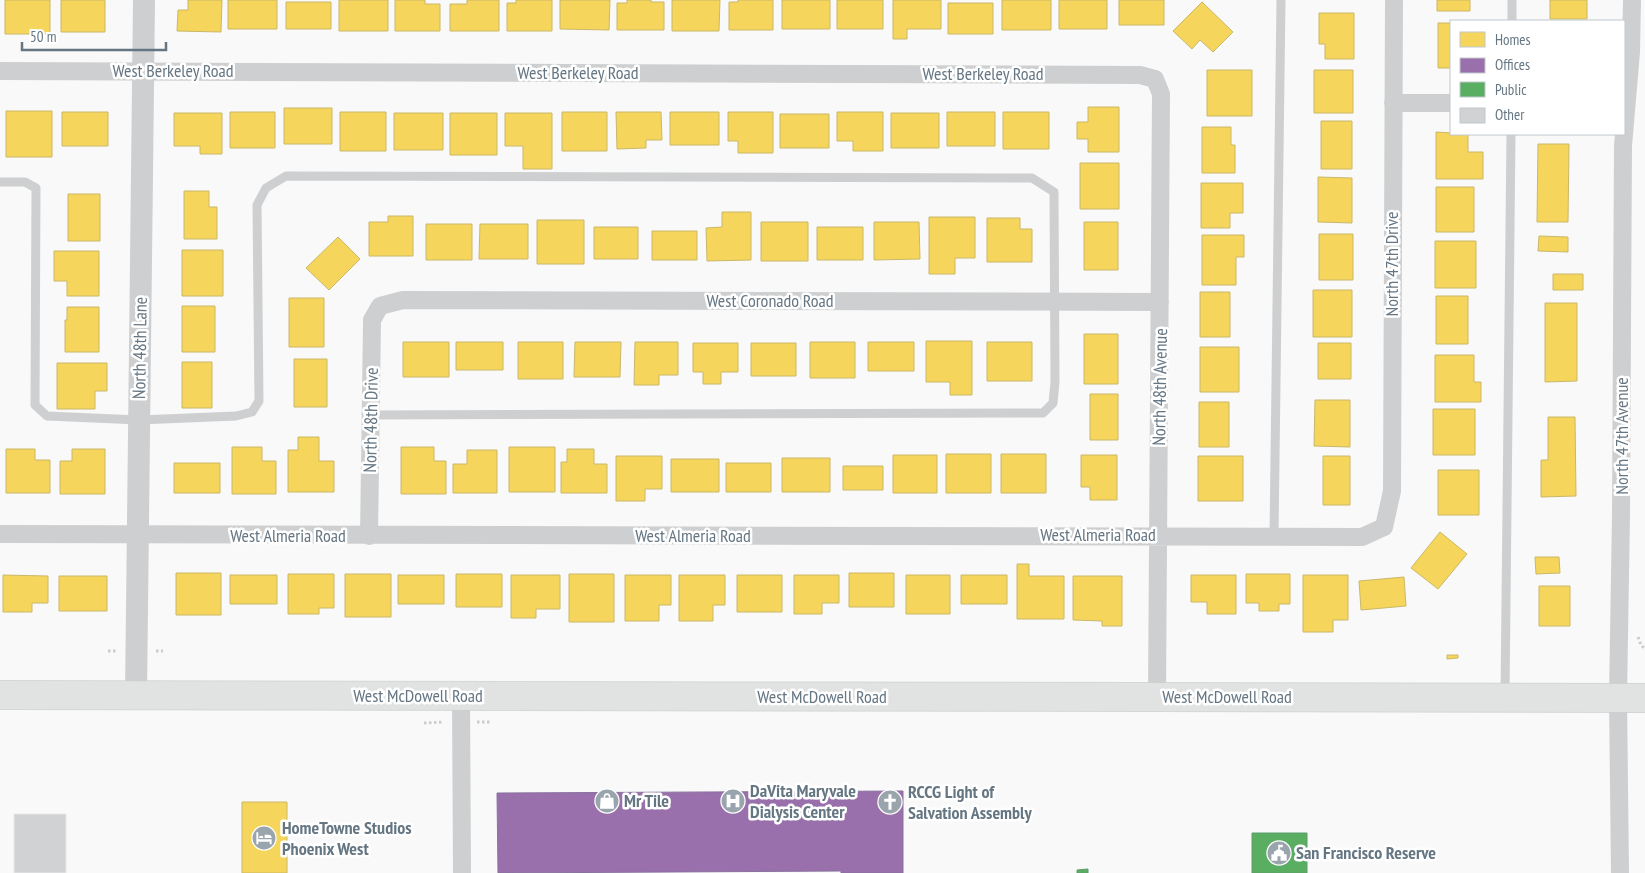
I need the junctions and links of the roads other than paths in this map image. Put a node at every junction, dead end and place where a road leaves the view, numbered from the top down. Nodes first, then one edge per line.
1 (144, 0) edge
2 (1281, 0) edge
3 (1394, 0) edge
4 (1512, 0) edge
5 (1632, 0) edge
6 (1512, 20) edge
7 (0, 71) edge
8 (143, 71) junction
9 (1155, 79) joint
10 (1393, 103) junction
11 (1450, 103) edge
12 (1626, 103) edge
13 (1625, 117) edge
14 (1511, 135) edge
15 (1624, 135) edge
16 (0, 182) edge
17 (1054, 302) junction
18 (1160, 302) junction
19 (380, 306) joint
20 (371, 415) junction
21 (139, 420) junction
22 (1384, 527) joint
23 (0, 534) edge
24 (138, 535) junction
25 (1158, 535) junction
26 (370, 536) junction
27 (1274, 536) junction
28 (0, 695) edge
29 (136, 696) junction
30 (461, 696) junction
31 (1157, 697) junction
32 (1505, 698) junction
33 (1618, 698) junction
34 (1645, 698) edge
35 (462, 873) edge
36 (1620, 873) edge

1 - 8 street, North 48th Lane
2 - 27 lane
3 - 10 street, North 47th Drive
4 - 6 lane
5 - 12 street, North 47th Avenue
7 - 8 street, West Berkeley Road
8 - 9 street, West Berkeley Road
8 - 21 street, North 48th Lane
9 - 18 street, North 48th Avenue
10 - 11 street
10 - 22 street, North 47th Drive
12 - 13 street, North 47th Avenue
14 - 32 lane
15 - 33 street, North 47th Avenue
16 - 21 lane
17 - 18 street, West Coronado Road
17 - 19 street, West Coronado Road
17 - 20 lane
17 - 21 lane
18 - 25 street, North 48th Avenue
19 - 20 street, North 48th Drive
20 - 26 street, North 48th Drive
21 - 24 street, North 48th Lane
22 - 27 street, West Almeria Road
23 - 24 street, West Almeria Road
24 - 26 street, West Almeria Road
24 - 29 street, North 48th Lane
25 - 26 street, West Almeria Road
25 - 27 street, West Almeria Road
25 - 31 street, North 48th Avenue
28 - 29 main road, West McDowell Road
29 - 30 main road, West McDowell Road
30 - 31 main road, West McDowell Road
30 - 35 street
31 - 32 main road, West McDowell Road
32 - 33 main road, West McDowell Road
33 - 34 main road, West McDowell Road
33 - 36 street, North 47th Avenue

